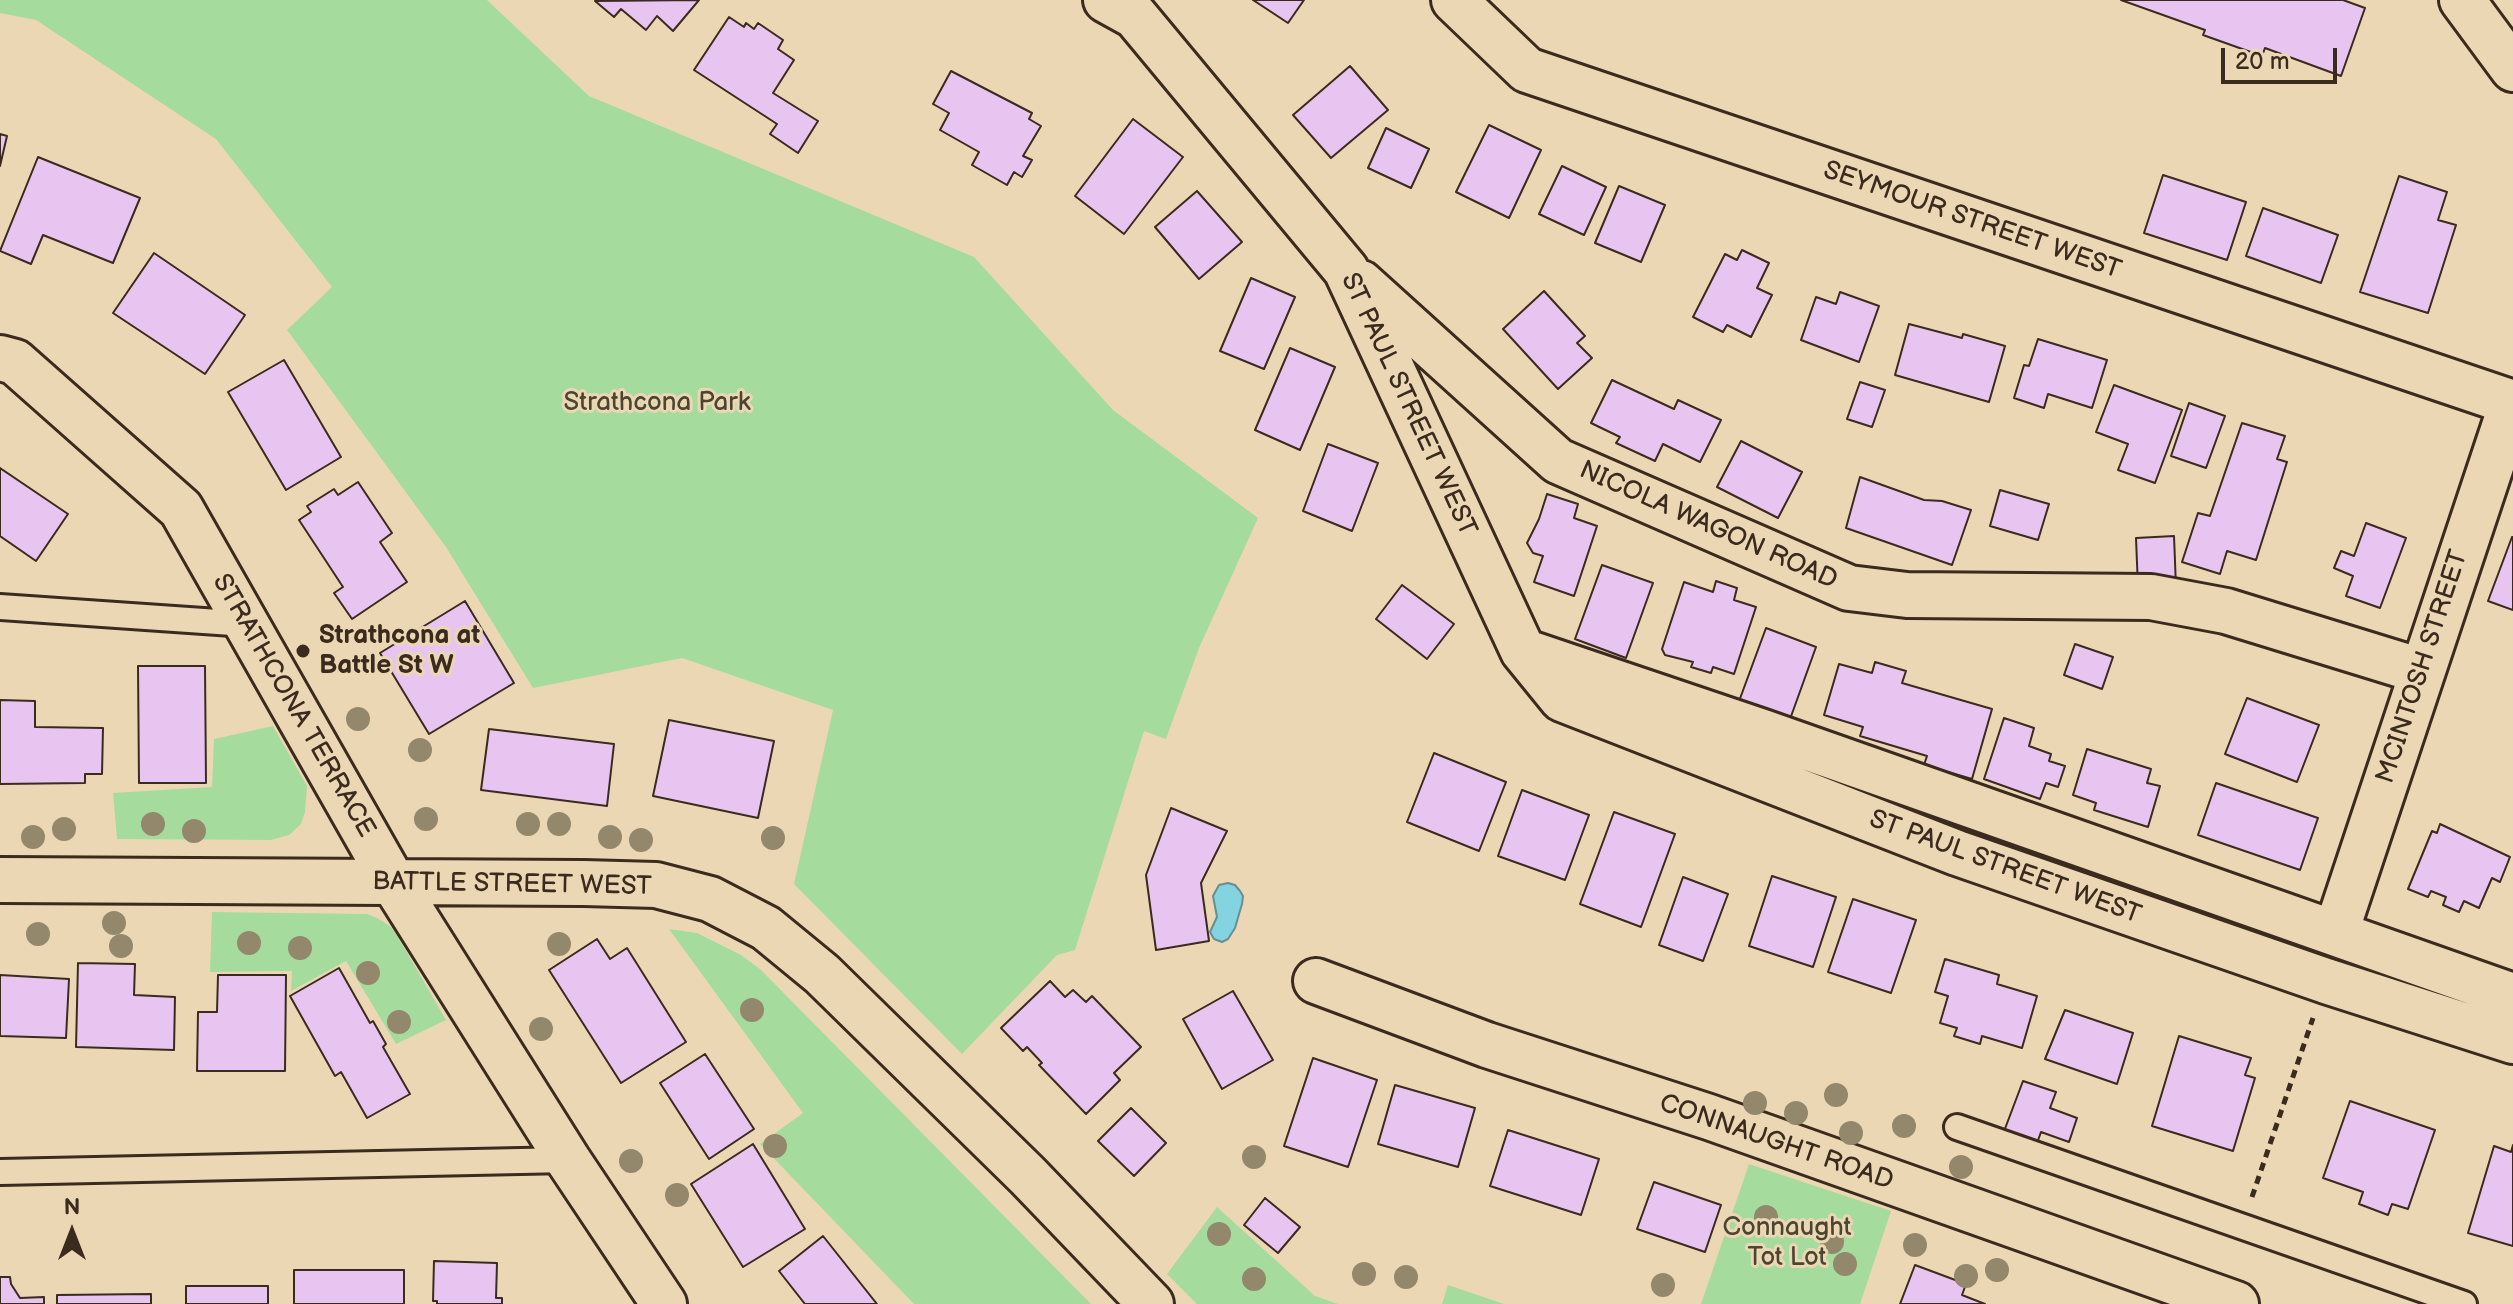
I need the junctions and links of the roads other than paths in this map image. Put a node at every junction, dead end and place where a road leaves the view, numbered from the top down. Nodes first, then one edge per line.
1 (1106, 0) edge
2 (1454, 0) edge
3 (2462, 0) edge
4 (2513, 69) edge
5 (1346, 270) junction
6 (0, 358) edge
7 (2513, 403) edge
8 (0, 607) edge
9 (247, 624) junction
10 (1523, 651) junction
11 (2421, 671) junction
12 (0, 880) edge
13 (393, 882) junction
14 (2336, 932) junction
15 (1316, 981) dead end
16 (2513, 996) edge
17 (2513, 1041) edge
18 (1957, 1127) dead end
19 (568, 1160) junction
20 (0, 1172) edge
21 (664, 1304) edge
22 (1151, 1304) edge
23 (2236, 1304) edge
24 (2464, 1304) edge

1 - 5 street, ST PAUL STREET WEST
2 - 7 street, SEYMOUR STREET WEST
3 - 4 street
5 - 10 street, ST PAUL STREET WEST
5 - 11 street, NICOLA WAGON ROAD
6 - 9 street, STRATHCONA TERRACE
7 - 11 street, MCINTOSH STREET
8 - 9 lane
9 - 13 street, STRATHCONA TERRACE
10 - 14 street, ST PAUL STREET WEST
10 - 17 street, ST PAUL STREET WEST
11 - 14 street, MCINTOSH STREET
12 - 13 street, BATTLE STREET WEST
13 - 19 street, STRATHCONA TERRACE
13 - 22 street, BATTLE STREET WEST
14 - 16 street, ST PAUL STREET WEST
15 - 23 street, CONNAUGHT ROAD
18 - 24 lane
19 - 20 lane
19 - 21 street, STRATHCONA TERRACE

